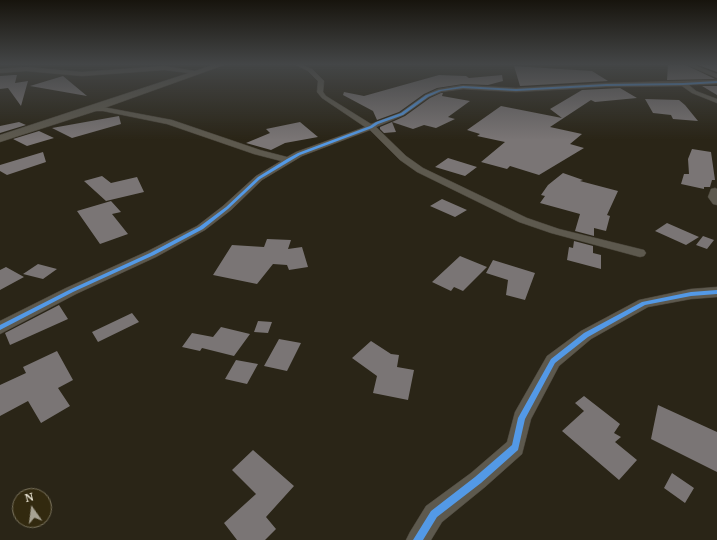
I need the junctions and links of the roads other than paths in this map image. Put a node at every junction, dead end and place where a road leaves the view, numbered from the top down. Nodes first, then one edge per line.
1 (146, 90) edge
2 (320, 90) edge
3 (440, 90) edge
4 (692, 90) edge
5 (717, 101) edge
6 (92, 109) junction
7 (371, 127) junction
8 (0, 139) edge
9 (288, 160) junction
10 (715, 191) dead end
11 (717, 202) edge
12 (640, 253) dead end
13 (717, 292) edge
14 (0, 328) edge
15 (418, 540) edge

1 - 6 main road
2 - 7 street
3 - 7 street
4 - 5 street
6 - 8 main road
6 - 9 street
7 - 9 street
7 - 12 street
9 - 14 street
10 - 11 street
13 - 15 street

